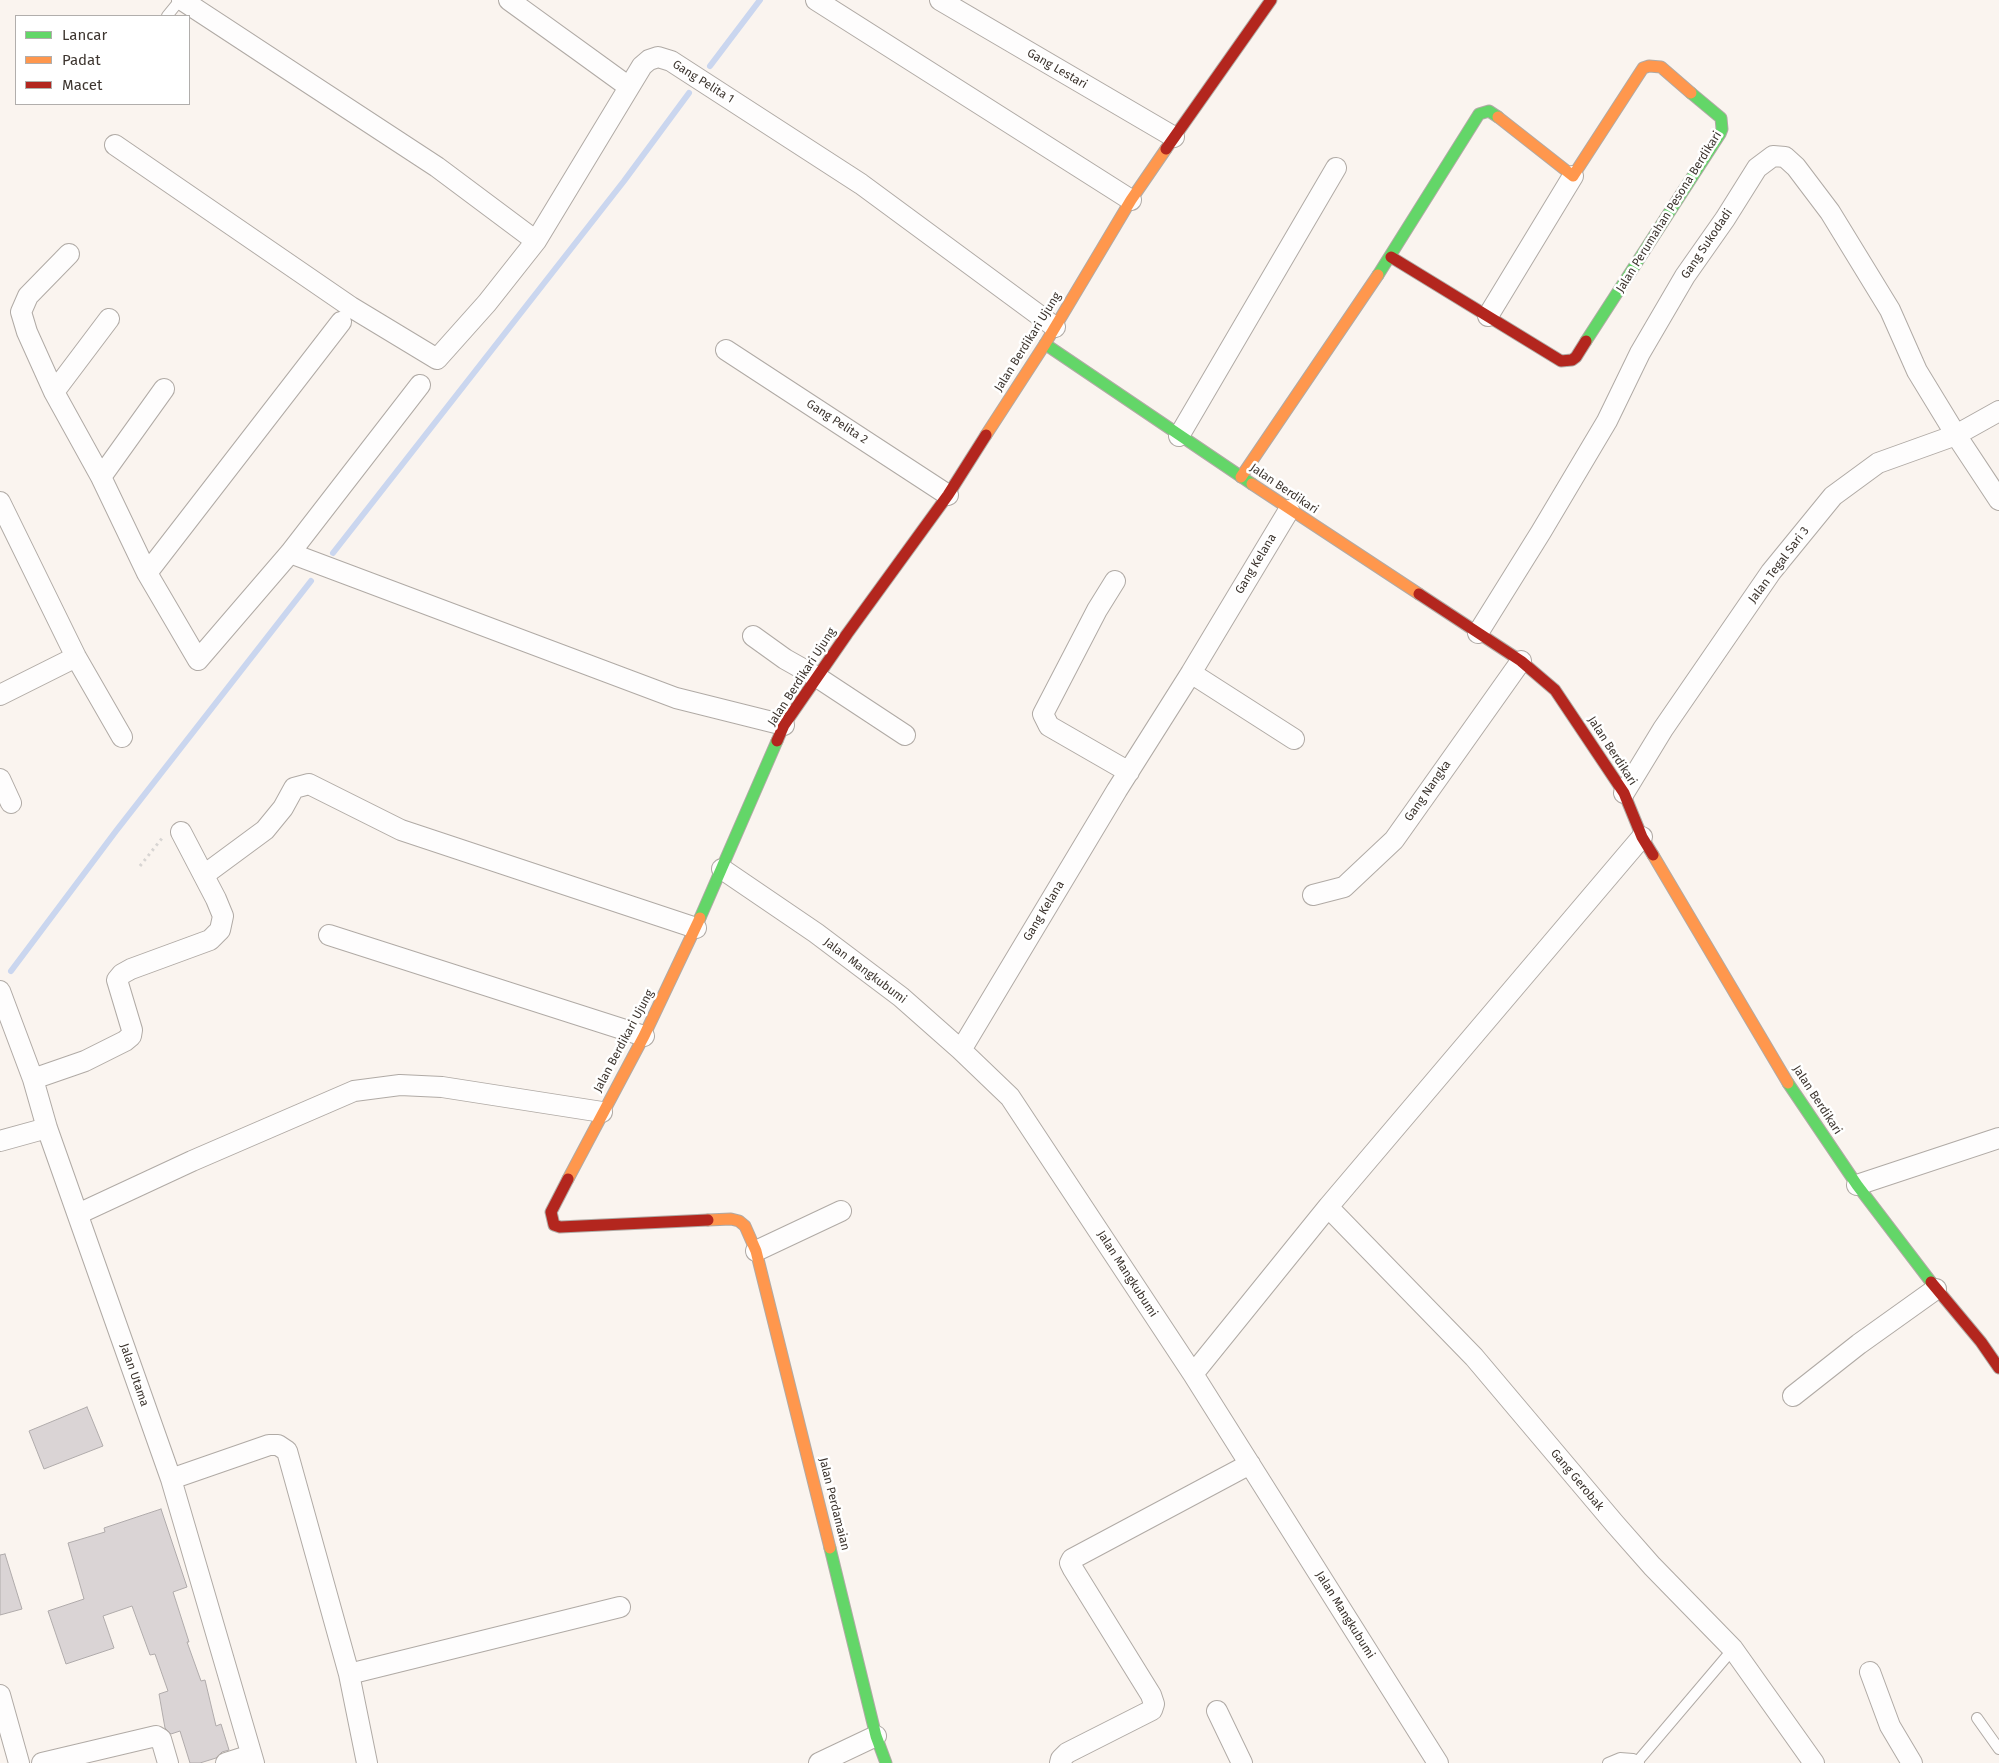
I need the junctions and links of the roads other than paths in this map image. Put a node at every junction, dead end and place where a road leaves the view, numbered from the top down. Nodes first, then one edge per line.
1 (181, 0) edge
2 (509, 0) edge
3 (816, 0) edge
4 (940, 0) edge
5 (1271, 0) edge
6 (168, 15) edge
7 (629, 87) junction
8 (1174, 137) junction
9 (115, 145) dead end
10 (1336, 168) dead end
11 (1573, 176) junction
12 (1131, 200) junction
13 (536, 241) junction
14 (69, 254) dead end
15 (1391, 257) junction
16 (1488, 316) junction
17 (109, 319) dead end
18 (341, 322) dead end
19 (1050, 335) junction
20 (726, 350) dead end
21 (420, 385) dead end
22 (164, 389) dead end
23 (54, 392) junction
24 (1999, 411) edge
25 (1956, 435) junction
26 (1179, 436) junction
27 (101, 477) junction
28 (1241, 477) junction
29 (948, 495) junction
30 (1999, 500) edge
31 (0, 502) edge
32 (1290, 510) junction
33 (290, 553) junction
34 (147, 573) junction
35 (1115, 582) dead end
36 (1478, 633) junction
37 (753, 636) dead end
38 (76, 657) junction
39 (1521, 661) junction
40 (1191, 673) junction
41 (817, 676) junction
42 (0, 695) edge
43 (784, 725) junction
44 (905, 735) dead end
45 (122, 737) dead end
46 (1294, 738) dead end
47 (1129, 772) junction
48 (0, 779) edge
49 (1624, 793) junction
50 (11, 802) dead end
51 (181, 832) road end
52 (1642, 838) junction
53 (722, 869) junction
54 (204, 875) junction
55 (1313, 895) dead end
56 (696, 928) junction
57 (329, 935) dead end
58 (0, 991) edge
59 (644, 1036) junction
60 (961, 1050) junction
61 (33, 1079) junction
62 (602, 1112) junction
63 (48, 1128) junction
64 (1999, 1138) edge
65 (0, 1142) edge
66 (1857, 1185) junction
67 (1328, 1207) junction
68 (841, 1211) dead end
69 (78, 1214) junction
70 (756, 1250) junction
71 (1936, 1289) junction
72 (1999, 1368) edge
73 (1193, 1374) junction
74 (1793, 1396) dead end
75 (1250, 1464) junction
76 (172, 1480) junction
77 (620, 1607) dead end
78 (1734, 1650) junction
79 (1870, 1672) dead end
80 (349, 1674) junction
81 (0, 1694) edge
82 (1217, 1711) dead end
83 (1977, 1718) dead end
84 (876, 1736) junction
85 (1999, 1749) edge
86 (253, 1759) edge
87 (1639, 1762) edge
88 (19, 1763) edge
89 (42, 1763) edge
90 (168, 1763) edge
91 (226, 1763) edge
92 (367, 1763) edge
93 (819, 1763) edge
94 (886, 1763) edge
95 (1060, 1763) edge
96 (1242, 1763) edge
97 (1438, 1763) edge
98 (1608, 1763) edge
99 (1814, 1763) edge
100 (1912, 1763) edge

1 - 6 lane
1 - 13 street
2 - 7 street
3 - 12 street
4 - 8 street, Gang Lestari
5 - 8 street, Jalan Berdikari Ujung
7 - 13 street, Gang Pelita 1
7 - 19 street, Gang Pelita 1
8 - 12 street, Jalan Berdikari Ujung
9 - 13 street, Gang Pelita 1
10 - 26 street
11 - 15 street
11 - 16 street, Jalan Perumahan Pesona Berdikari
11 - 16 street, Jalan Perumahan Pesona Berdikari
12 - 19 street, Jalan Berdikari Ujung
14 - 23 street
15 - 16 street, Jalan Perumahan Pesona Berdikari
15 - 28 street
17 - 23 street
18 - 34 street
19 - 26 street, Jalan Berdikari
19 - 29 street, Jalan Berdikari Ujung
20 - 29 street, Gang Pelita 2
21 - 33 street
22 - 27 street
23 - 27 street
24 - 25 street, Jalan Tegal Sari 3
25 - 30 street, Gang Sukodadi
25 - 36 street, Gang Sukodadi
25 - 49 street, Jalan Tegal Sari 3
26 - 28 street, Jalan Berdikari
27 - 34 street
28 - 32 street, Jalan Berdikari
29 - 41 street, Jalan Berdikari Ujung
31 - 38 street
32 - 36 street, Jalan Berdikari
32 - 40 street, Gang Kelana
33 - 34 street
33 - 43 street
35 - 47 street
36 - 39 street, Jalan Berdikari
37 - 41 street
38 - 42 street
38 - 45 street
39 - 49 street, Jalan Berdikari
39 - 55 street, Gang Nangka
40 - 46 street
40 - 47 street, Gang Kelana
41 - 43 street, Jalan Berdikari Ujung
41 - 44 street
43 - 53 street, Jalan Berdikari Ujung
47 - 60 street, Gang Kelana
48 - 50 street
49 - 52 street, Jalan Berdikari
51 - 54 street
52 - 66 street, Jalan Berdikari
52 - 67 street
53 - 56 street, Jalan Berdikari Ujung
53 - 60 street, Jalan Mangkubumi
54 - 56 street
54 - 61 street
56 - 59 street, Jalan Berdikari Ujung
57 - 59 street
58 - 61 street, Jalan Utama
59 - 62 street, Jalan Berdikari Ujung
60 - 73 street, Jalan Mangkubumi
61 - 63 street, Jalan Utama
62 - 69 street
62 - 70 street, Jalan Berdikari Ujung
63 - 65 street
63 - 69 street, Jalan Utama
64 - 66 street
66 - 71 street, Jalan Berdikari
67 - 73 street
67 - 78 street, Gang Gerobak
68 - 70 street
69 - 76 street, Jalan Utama
70 - 84 street, Jalan Perdamaian
71 - 72 street, Jalan Berdikari
71 - 74 street
73 - 75 street, Jalan Mangkubumi
75 - 95 street
75 - 97 street, Jalan Mangkubumi
76 - 80 street
76 - 86 street, Jalan Utama
77 - 80 street
78 - 87 lane
78 - 99 street, Gang Gerobak
79 - 100 street
80 - 92 street
81 - 88 street
82 - 96 street
83 - 85 lane
84 - 93 street
84 - 94 street, Jalan Perdamaian
86 - 91 street
87 - 98 lane
89 - 90 street

